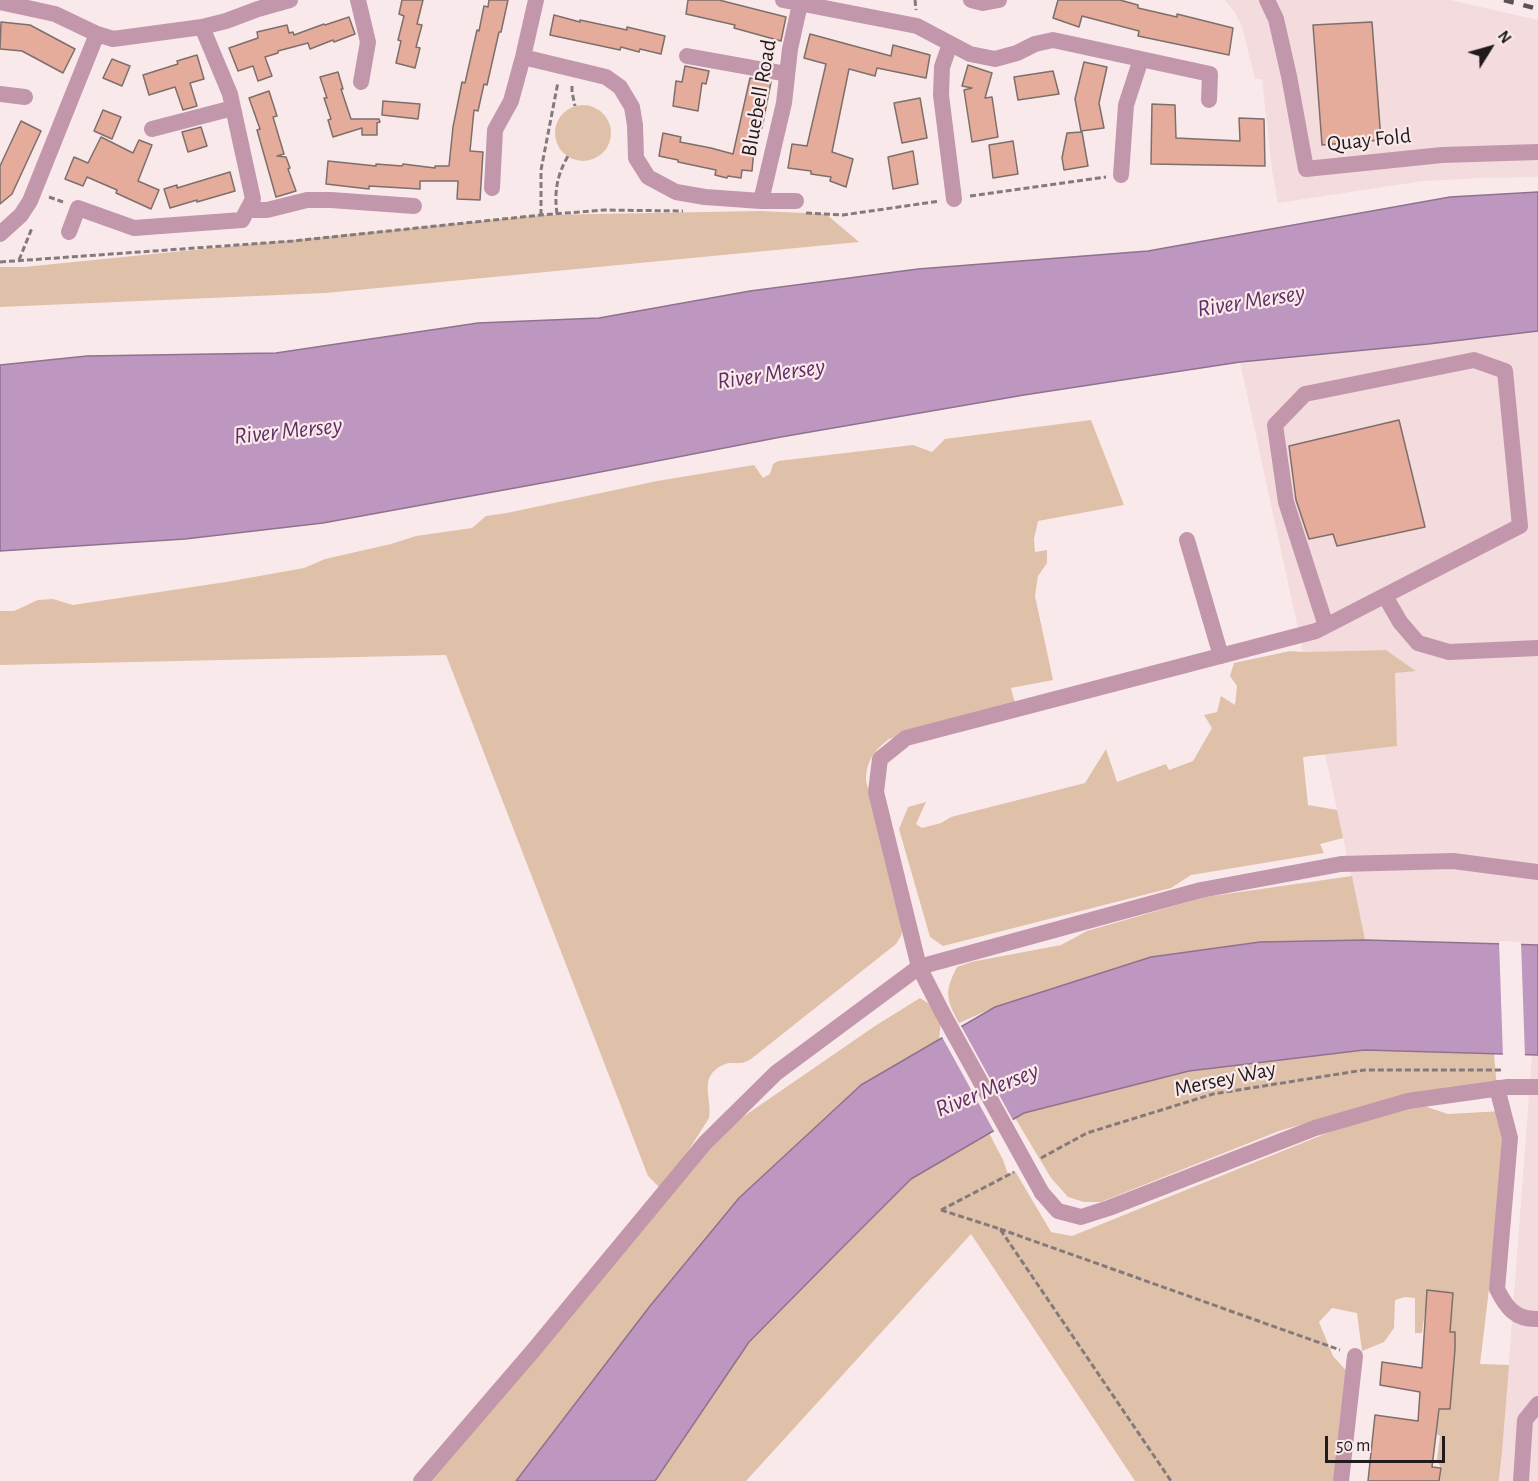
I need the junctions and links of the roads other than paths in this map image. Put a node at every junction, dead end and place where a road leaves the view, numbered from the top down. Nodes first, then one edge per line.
1 (290, 0) edge
2 (358, 0) edge
3 (536, 0) edge
4 (783, 0) edge
5 (971, 0) edge
6 (999, 0) edge
7 (1267, 0) edge
8 (0, 2) edge
9 (269, 3) edge
10 (809, 4) edge
11 (202, 27) junction
12 (97, 34) junction
13 (950, 44) junction
14 (687, 56) dead end
15 (523, 57) junction
16 (1141, 59) junction
17 (787, 74) junction
18 (361, 82) dead end
19 (0, 94) edge
20 (25, 97) dead end
21 (1209, 100) dead end
22 (233, 108) junction
23 (152, 129) dead end
24 (1538, 152) edge
25 (1121, 175) road end
26 (492, 188) dead end
27 (954, 199) road end
28 (761, 201) junction
29 (414, 206) dead end
30 (800, 207) road end
31 (247, 210) junction
32 (69, 232) dead end
33 (0, 234) edge
34 (1187, 540) dead end
35 (1385, 596) junction
36 (1326, 626) junction
37 (1538, 648) edge
38 (1221, 656) junction
39 (1538, 872) edge
40 (919, 967) junction
41 (1538, 1087) edge
42 (1497, 1088) junction
43 (1538, 1319) edge
44 (1355, 1356) road end
45 (1538, 1404) edge
46 (421, 1481) edge
47 (1341, 1481) edge
48 (1521, 1481) edge

1 - 9 street
2 - 18 street
3 - 15 street
4 - 10 street
5 - 6 street
7 - 24 street, Quay Fold
8 - 12 street
9 - 11 street
10 - 13 street
10 - 17 street, Bluebell Road
11 - 12 street
11 - 22 street
12 - 33 street
13 - 16 street
13 - 27 street
14 - 17 street
15 - 26 street
15 - 28 street
16 - 21 street
16 - 25 street
17 - 28 street, Bluebell Road
19 - 20 street
22 - 23 street
22 - 31 street
28 - 30 street
29 - 31 street
31 - 32 street
34 - 38 street
35 - 36 street
35 - 36 street
35 - 37 street
36 - 38 street
38 - 40 street
39 - 40 street
40 - 42 street, bridge
40 - 46 street
41 - 42 street
42 - 43 street
44 - 47 street
45 - 48 street

